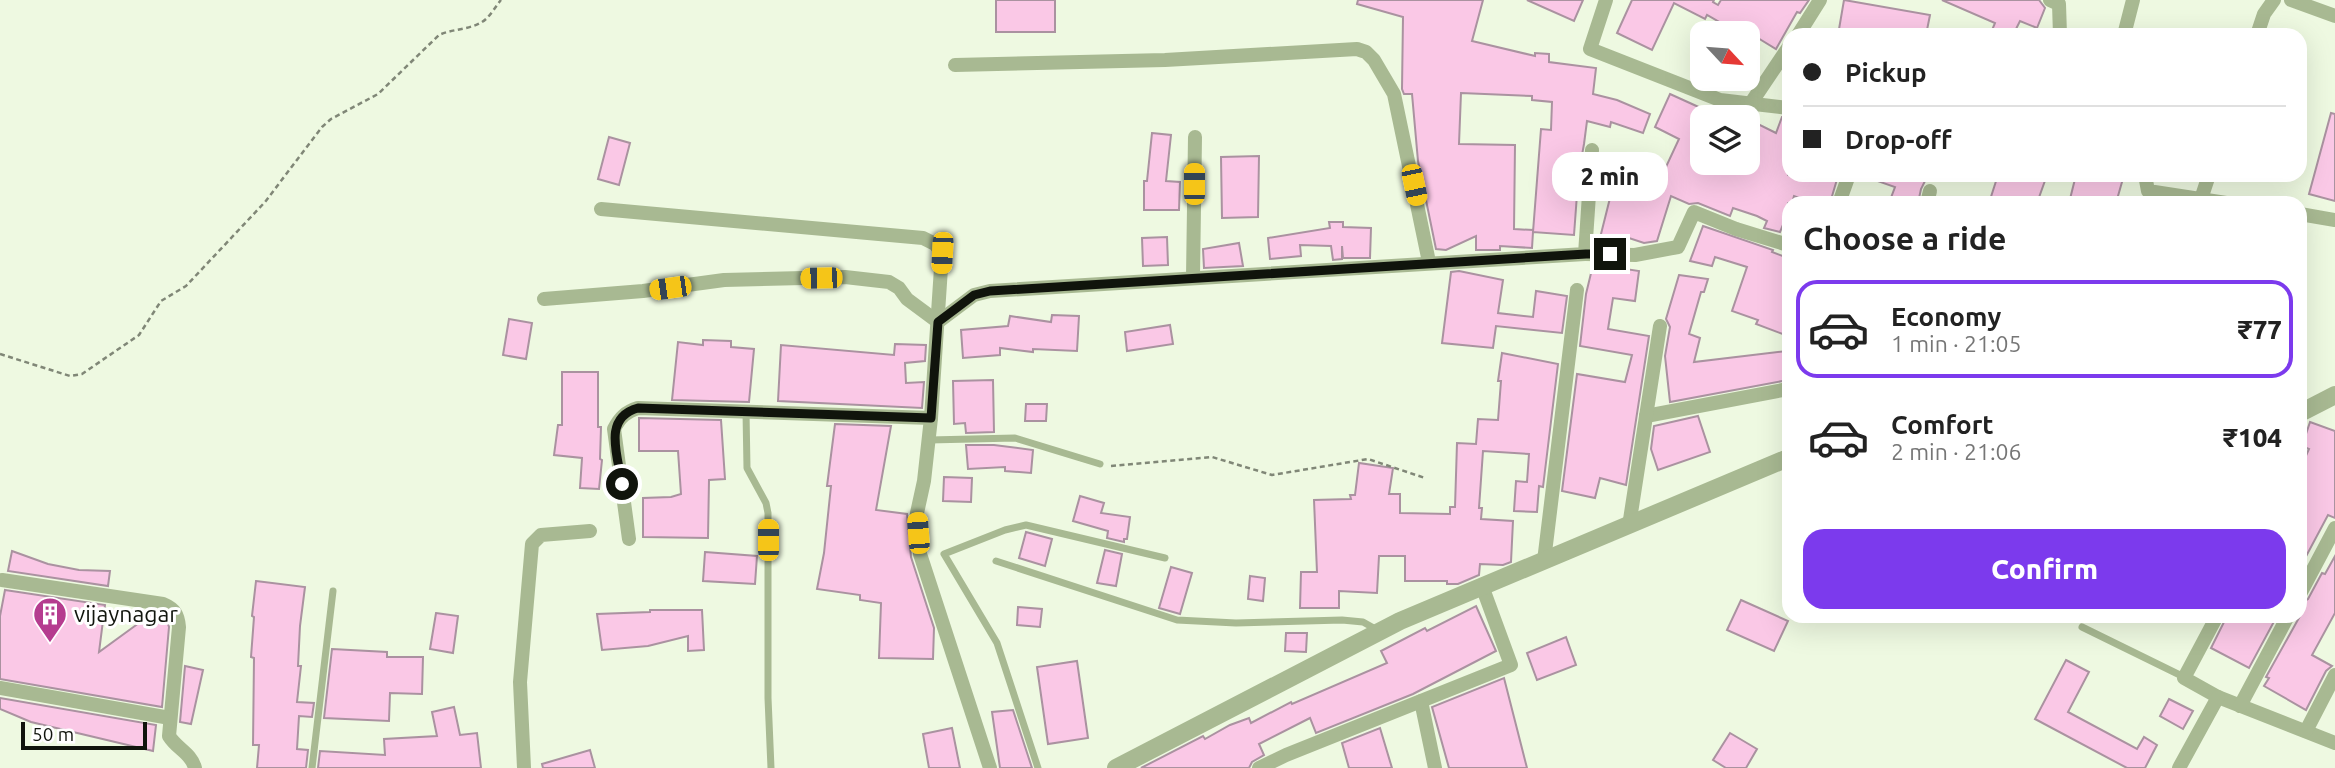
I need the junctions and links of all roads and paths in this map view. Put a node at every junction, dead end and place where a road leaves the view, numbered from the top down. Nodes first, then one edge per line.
1 (501, 0) edge
2 (1606, 0) edge
3 (1820, 0) edge
4 (2133, 0) edge
5 (2274, 0) edge
6 (2291, 0) edge
7 (2056, 1) edge
8 (2335, 16) edge
9 (1802, 28) edge
10 (2059, 28) edge
11 (2126, 28) edge
12 (2259, 28) edge
13 (1782, 57) edge
14 (955, 65) dead end
15 (1751, 103) junction
16 (1782, 107) edge
17 (1195, 136) dead end
18 (1592, 150) dead end
19 (601, 209) dead end
20 (2307, 215) edge
21 (2335, 220) edge
22 (1782, 243) edge
23 (1586, 254) junction
24 (1430, 262) junction
25 (1193, 277) junction
26 (1577, 290) dead end
27 (544, 299) dead end
28 (938, 322) junction
29 (1660, 326) dead end
30 (0, 354) edge
31 (1782, 390) edge
32 (2335, 395) edge
33 (2307, 411) edge
34 (746, 412) junction
35 (1646, 416) junction
36 (931, 418) junction
37 (929, 440) junction
38 (1782, 461) edge
39 (1100, 464) joint
40 (1425, 478) dead end
41 (1629, 526) junction
42 (2335, 528) edge
43 (590, 531) dead end
44 (629, 539) dead end
45 (1165, 558) dead end
46 (996, 561) dead end
47 (1544, 561) junction
48 (2, 580) dead end
49 (2307, 581) edge
50 (1482, 586) junction
51 (333, 591) dead end
52 (2213, 623) edge
53 (2284, 623) edge
54 (2082, 627) dead end
55 (1380, 631) junction
56 (2335, 675) edge
57 (2185, 678) junction
58 (0, 688) edge
59 (2218, 697) junction
60 (1422, 701) junction
61 (2240, 706) junction
62 (170, 718) junction
63 (2306, 731) junction
64 (2335, 743) edge
65 (195, 768) edge
66 (312, 768) edge
67 (524, 768) edge
68 (771, 768) edge
69 (990, 768) edge
70 (1038, 768) edge
71 (1116, 768) edge
72 (1259, 768) edge
73 (1435, 768) edge
74 (2179, 768) edge

1 - 30 path
2 - 15 street
3 - 9 street
4 - 11 street
5 - 12 street
6 - 8 street
7 - 10 street
13 - 15 street
14 - 24 street
15 - 16 street
17 - 25 street
18 - 23 street
19 - 28 street
20 - 21 street
22 - 23 street
23 - 24 street
24 - 25 street
25 - 28 street
26 - 47 street
27 - 28 street
28 - 36 street
29 - 35 street
31 - 35 street
32 - 33 street
34 - 36 street
34 - 44 street
34 - 68 lane
35 - 41 street
36 - 37 street
37 - 39 lane
37 - 69 street
38 - 41 street
39 - 40 path
41 - 47 street
42 - 49 street
43 - 67 street
45 - 70 lane
46 - 55 lane
47 - 50 street
48 - 62 street
50 - 55 street
50 - 60 street
51 - 66 lane
52 - 57 street
53 - 61 street
54 - 57 lane
55 - 71 street
56 - 63 street
57 - 59 street
58 - 62 street
59 - 61 street
59 - 74 street
60 - 72 street
60 - 73 street
61 - 63 street
62 - 65 street
63 - 64 street

